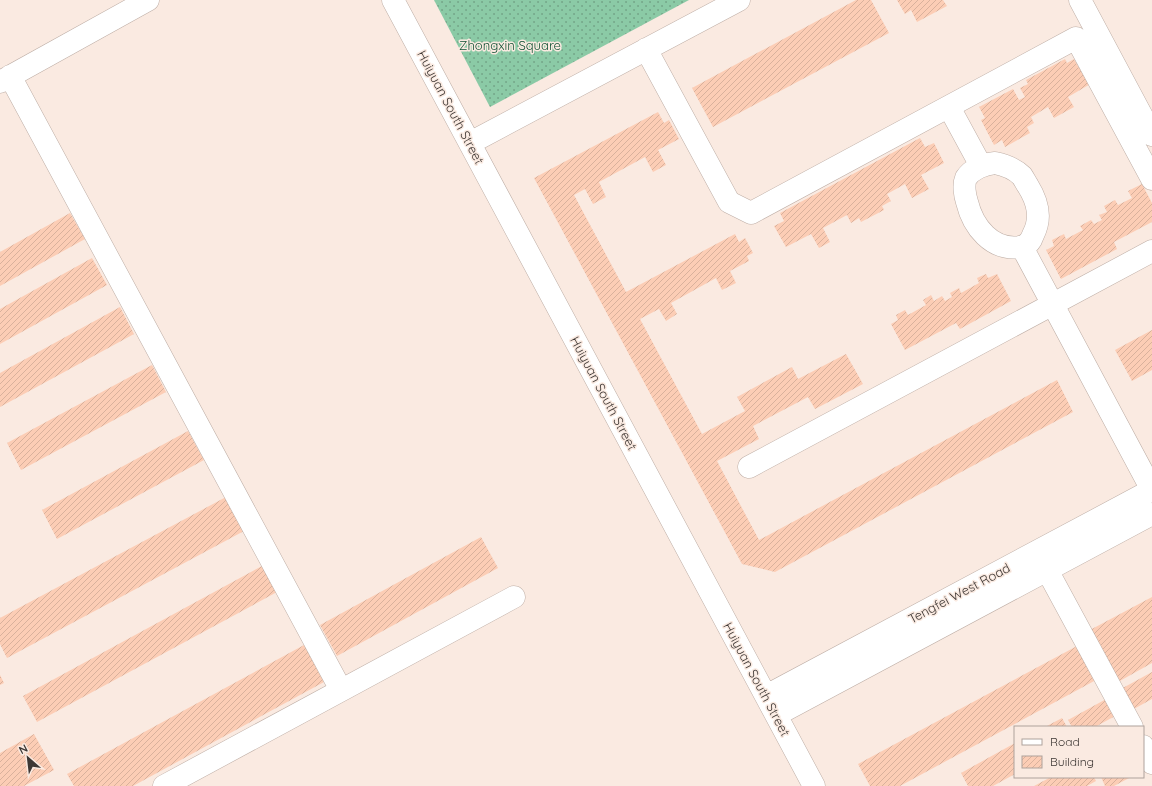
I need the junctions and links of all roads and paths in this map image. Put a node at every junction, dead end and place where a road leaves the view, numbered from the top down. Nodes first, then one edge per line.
1 (148, 0) edge
2 (393, 0) edge
3 (739, 0) edge
4 (1080, 0) edge
5 (646, 49) junction
6 (5, 79) edge
7 (949, 106) junction
8 (1152, 135) edge
9 (470, 143) junction
10 (981, 166) junction
11 (1152, 179) edge
12 (1022, 247) junction
13 (1152, 251) edge
14 (1053, 304) junction
15 (749, 467) dead end
16 (1152, 490) edge
17 (1152, 514) edge
18 (1047, 570) junction
19 (514, 597) dead end
20 (341, 690) junction
21 (771, 706) junction
22 (1131, 726) edge
23 (1144, 748) edge
24 (1152, 763) edge
25 (164, 786) edge
26 (814, 786) edge

1 - 6 street
2 - 9 street, Huiyuan South Street
3 - 5 street
4 - 8 street
5 - 7 street
5 - 9 street
6 - 20 street
7 - 10 street
7 - 11 street
9 - 21 street, Huiyuan South Street
10 - 12 street
10 - 12 street
12 - 14 street
13 - 14 street
14 - 15 street
14 - 16 street
16 - 21 street, Tengfei West Road
17 - 18 street, Tengfei West Road
18 - 21 street, Tengfei West Road
18 - 22 street
19 - 20 street
20 - 25 street
21 - 26 street, Huiyuan South Street
23 - 24 street

